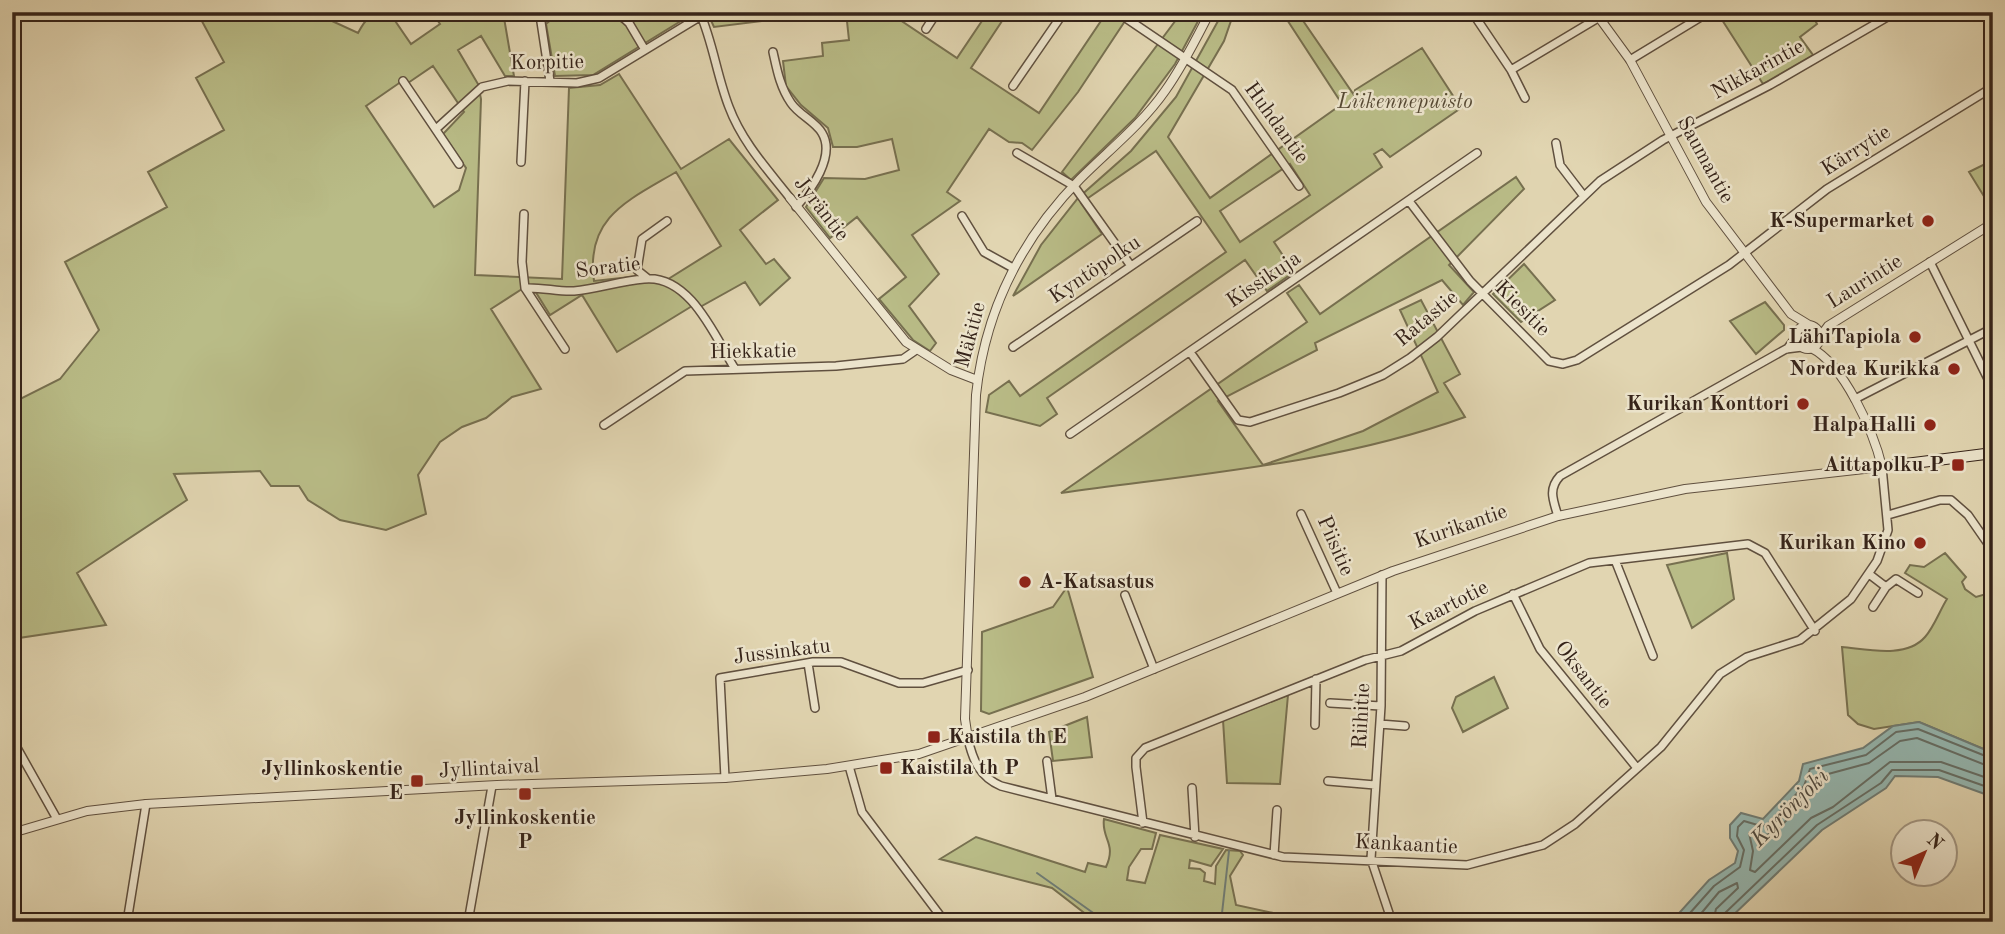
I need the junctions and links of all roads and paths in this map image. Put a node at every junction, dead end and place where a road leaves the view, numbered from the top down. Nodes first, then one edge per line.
1 (560, 12) edge
2 (617, 12) edge
3 (937, 12) edge
4 (1063, 12) edge
5 (1118, 12) edge
6 (1210, 12) edge
7 (1472, 12) edge
8 (1709, 12) edge
9 (1896, 12) edge
10 (700, 14) edge
11 (1596, 15) edge
12 (926, 29) dead end
13 (645, 50) junction
14 (773, 52) dead end
15 (1186, 58) junction
16 (1630, 60) junction
17 (1511, 70) junction
18 (403, 80) dead end
19 (525, 81) junction
20 (550, 81) junction
21 (1013, 86) dead end
22 (1993, 87) edge
23 (1525, 98) dead end
24 (436, 129) junction
25 (1671, 136) junction
26 (1556, 143) dead end
27 (1017, 153) dead end
28 (1477, 153) dead end
29 (521, 162) dead end
30 (459, 164) dead end
31 (1074, 186) junction
32 (1299, 186) dead end
33 (1583, 195) junction
34 (790, 198) joint
35 (1409, 201) junction
36 (796, 206) junction
37 (524, 214) dead end
38 (962, 216) dead end
39 (667, 221) dead end
40 (1197, 221) dead end
41 (1993, 223) edge
42 (1744, 254) junction
43 (1930, 262) junction
44 (1131, 266) junction
45 (1013, 268) junction
46 (647, 278) junction
47 (525, 288) junction
48 (1483, 294) junction
49 (1795, 318) junction
50 (1812, 326) junction
51 (1828, 326) junction
52 (1993, 328) edge
53 (1797, 334) junction
54 (1820, 339) junction
55 (1970, 341) junction
56 (1013, 347) dead end
57 (1802, 347) junction
58 (1811, 348) junction
59 (565, 349) dead end
60 (1786, 349) junction
61 (916, 350) junction
62 (1190, 352) junction
63 (1823, 356) junction
64 (735, 369) junction
65 (977, 380) junction
66 (1993, 389) edge
67 (1856, 399) junction
68 (604, 425) dead end
69 (1070, 435) dead end
70 (1993, 453) edge
71 (1882, 467) junction
72 (1301, 514) dead end
73 (1888, 515) junction
74 (1558, 516) junction
75 (1993, 551) edge
76 (1615, 560) junction
77 (1869, 574) junction
78 (1382, 575) junction
79 (1886, 587) junction
80 (1337, 593) junction
81 (1918, 593) dead end
82 (1513, 594) junction
83 (1125, 595) dead end
84 (1873, 607) dead end
85 (1815, 631) junction
86 (1382, 655) junction
87 (1653, 656) dead end
88 (808, 663) junction
89 (1154, 669) junction
90 (968, 670) junction
91 (1317, 679) junction
92 (1329, 703) dead end
93 (1381, 706) junction
94 (815, 708) dead end
95 (1315, 724) dead end
96 (1380, 724) junction
97 (1405, 726) dead end
98 (968, 739) junction
99 (12, 740) edge
100 (1048, 761) dead end
101 (849, 766) junction
102 (1637, 768) junction
103 (725, 778) junction
104 (1328, 782) dead end
105 (1376, 785) junction
106 (492, 786) junction
107 (1192, 788) dead end
108 (1052, 799) junction
109 (146, 804) junction
110 (1277, 810) dead end
111 (58, 819) junction
112 (1143, 824) junction
113 (12, 833) edge
114 (1195, 837) junction
115 (1273, 855) junction
116 (1371, 859) junction
117 (1390, 916) dead end
118 (127, 922) edge
119 (468, 922) edge
120 (944, 922) edge

1 - 20 street
2 - 13 street
3 - 12 street
4 - 21 street
5 - 15 street, Huhdantie
6 - 15 street, Mäkitie
7 - 17 street
8 - 16 street
9 - 25 street, Nikkarintie
10 - 13 street, Korpitie
10 - 34 street, Jyräntie
11 - 16 street, Saumantie
11 - 17 street
13 - 20 street, Korpitie
14 - 36 street
15 - 31 street, Mäkitie
15 - 32 street, Huhdantie
16 - 25 street, Saumantie
17 - 23 street
18 - 24 street
19 - 20 street, Korpitie
19 - 24 street, Korpitie
19 - 29 street
22 - 42 street, Kärrytie
24 - 30 street
25 - 33 street, Ratastie
25 - 42 street, Saumantie
26 - 33 street
27 - 31 street
28 - 35 street, Kissikuja
31 - 44 street
31 - 45 street, Mäkitie
33 - 48 street, Ratastie
34 - 36 street, Jyräntie
35 - 48 street, Kiesitie
35 - 62 street, Kissikuja
36 - 61 street, Jyräntie
37 - 47 street
38 - 45 street
39 - 46 street
40 - 44 street, Kyntöpolku
41 - 43 street, Laurintie
42 - 48 street, Kiesitie
42 - 49 street, Saumantie
43 - 51 street, Laurintie
43 - 55 street
44 - 56 street, Kyntöpolku
45 - 65 street, Mäkitie
46 - 47 street, Soratie
46 - 64 street, Soratie
47 - 59 street
48 - 62 street, Ratastie
49 - 50 street, Saumantie
49 - 53 street, Saumantie
50 - 51 street, Laurintie
50 - 53 street
50 - 54 street
51 - 54 street, Laurintie
52 - 55 street
53 - 57 street
53 - 60 street
54 - 58 street, Laurintie
54 - 63 street
55 - 66 street
55 - 67 street
57 - 58 street
57 - 60 street
58 - 63 street
60 - 74 street
61 - 64 street, Hiekkatie
61 - 65 street, Jyräntie
62 - 69 street, Kissikuja
63 - 67 street
64 - 68 street, Hiekkatie
65 - 90 street, Mäkitie
67 - 71 street
70 - 71 main road, Kurikantie
71 - 73 street, Kankaantie
71 - 74 street, Kurikantie
72 - 80 street, Piisitie
73 - 75 street
73 - 77 street, Kankaantie
74 - 78 street, Kurikantie
76 - 82 street, Kaartotie
76 - 85 street, Kaartotie
76 - 87 street
77 - 79 street
77 - 85 street, Kankaantie
78 - 80 street, Kurikantie
78 - 86 street, Riihitie
79 - 81 street
79 - 84 street
80 - 89 street, Kurikantie
82 - 86 street, Kaartotie
82 - 102 street, Oksantie
83 - 89 street
85 - 102 street, Kankaantie
86 - 91 street, Kaartotie
86 - 93 street, Riihitie
88 - 90 street, Jussinkatu
88 - 94 street
88 - 103 street, Jussinkatu
89 - 98 street, Kurikantie
90 - 98 street, Mäkitie
91 - 95 street
91 - 112 street, Kaartotie
92 - 93 street
93 - 96 street, Riihitie
96 - 97 street
96 - 105 street, Riihitie
98 - 101 street, Jyllintaival
98 - 108 street, Kankaantie
99 - 111 street
100 - 108 street
101 - 103 street, Jyllintaival
101 - 120 street
102 - 116 street, Kankaantie
103 - 106 street, Jyllintaival
104 - 105 street
105 - 116 street, Riihitie
106 - 109 street, Jyllintaival
106 - 119 street
107 - 114 street
108 - 112 street, Kankaantie
109 - 111 street, Jyllintaival
109 - 118 street
110 - 115 street
111 - 113 street, Jyllintaival
112 - 114 street, Kankaantie
114 - 115 street, Kankaantie
115 - 116 street, Kankaantie
116 - 117 street

